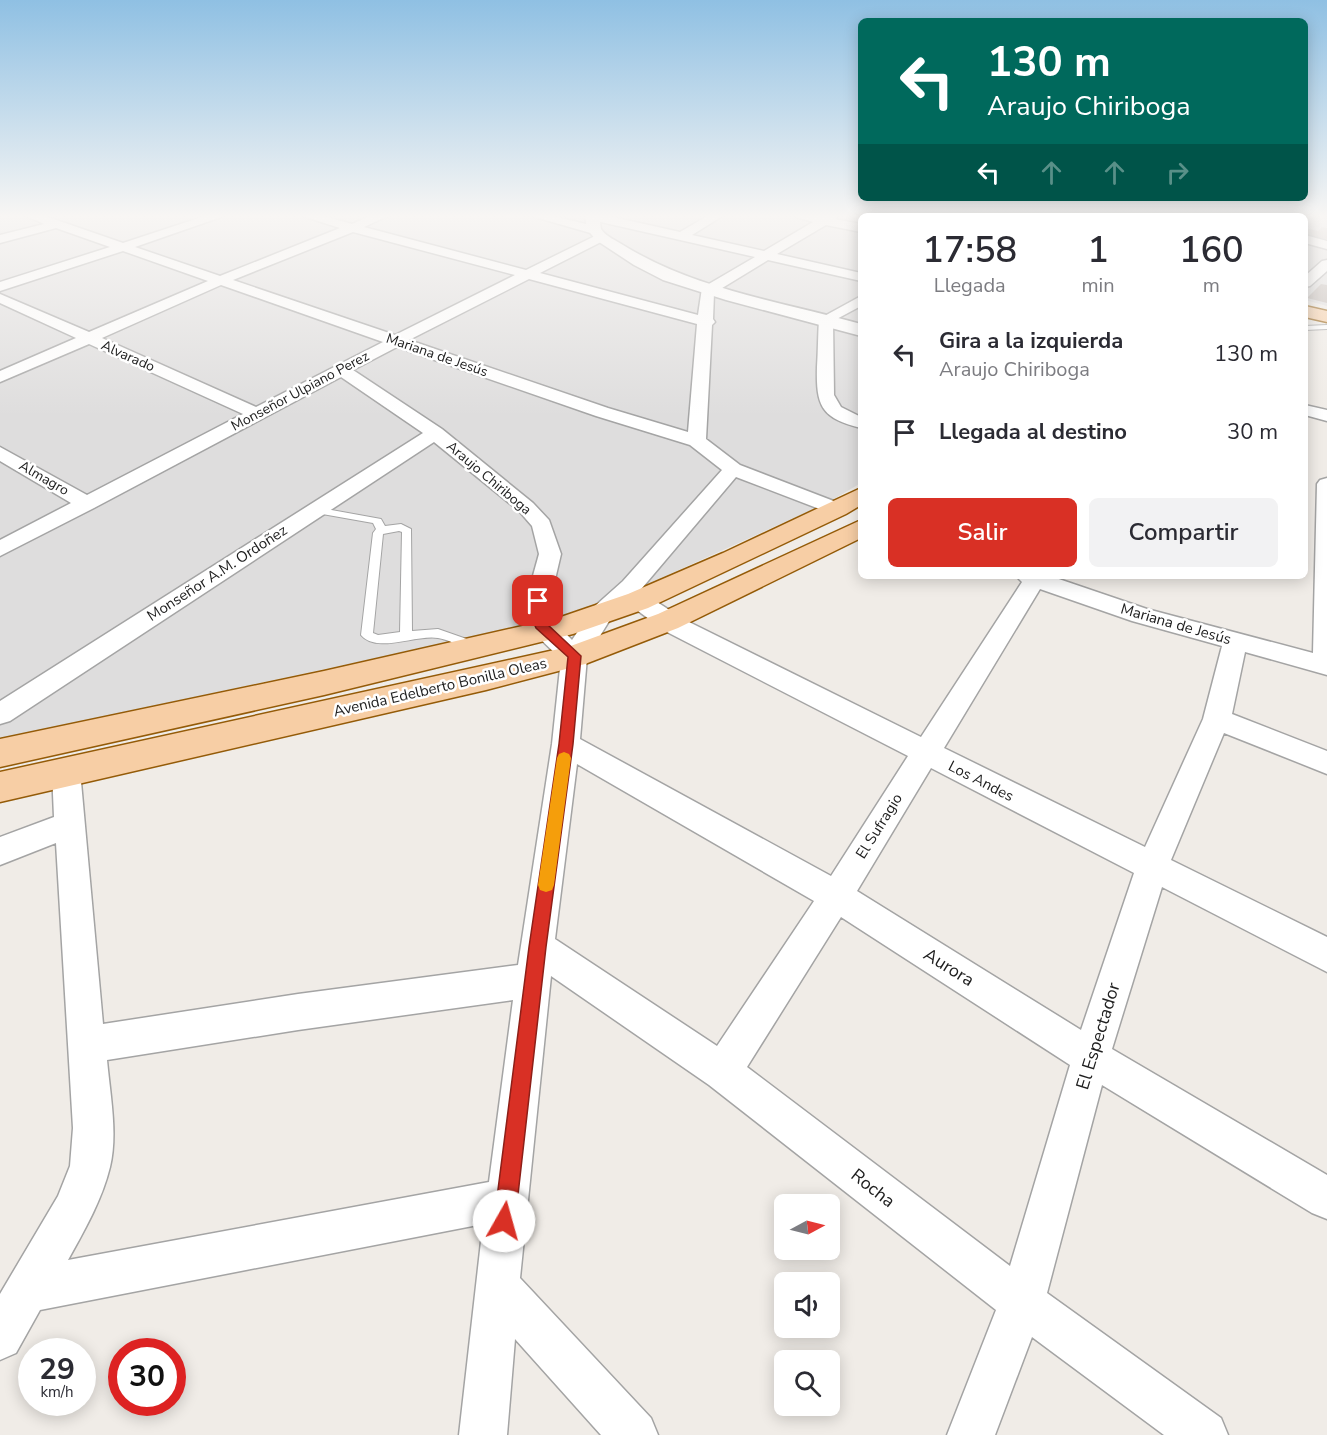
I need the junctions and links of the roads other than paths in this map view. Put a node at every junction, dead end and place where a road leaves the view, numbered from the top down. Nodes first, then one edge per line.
1 (15, 282) edge
2 (217, 282) edge
3 (227, 282) edge
4 (511, 282) edge
5 (557, 282) edge
6 (681, 282) edge
7 (722, 282) edge
8 (0, 287) edge
9 (707, 291) junction
10 (0, 298) edge
11 (858, 302) edge
12 (1308, 304) edge
13 (1327, 309) edge
14 (1308, 312) edge
15 (1327, 317) edge
16 (826, 319) junction
17 (706, 322) junction
18 (1327, 327) edge
19 (1308, 328) edge
20 (858, 329) edge
21 (89, 338) junction
22 (396, 341) junction
23 (341, 369) junction
24 (0, 377) edge
25 (1308, 411) edge
26 (257, 414) junction
27 (1327, 416) edge
28 (858, 422) edge
29 (435, 433) junction
30 (697, 441) junction
31 (0, 453) edge
32 (733, 469) junction
33 (1308, 480) edge
34 (1327, 486) edge
35 (87, 504) junction
36 (315, 510) junction
37 (853, 511) edge
38 (382, 530) junction
39 (0, 549) edge
40 (1315, 555) edge
41 (1030, 579) edge
42 (1037, 579) edge
43 (638, 601) junction
44 (603, 612) junction
45 (668, 621) junction
46 (548, 632) junction
47 (406, 636) junction
48 (1235, 642) junction
49 (479, 648) junction
50 (574, 656) junction
51 (1326, 666) edge
52 (0, 714) edge
53 (1217, 719) junction
54 (566, 744) junction
55 (0, 753) edge
56 (925, 753) junction
57 (1327, 763) edge
58 (66, 771) junction
59 (0, 787) edge
60 (69, 825) junction
61 (0, 851) edge
62 (1152, 867) junction
63 (836, 896) junction
64 (1327, 955) edge
65 (535, 963) junction
66 (87, 1045) junction
67 (1091, 1057) junction
68 (722, 1072) junction
69 (1327, 1198) edge
70 (507, 1199) junction
71 (496, 1286) junction
72 (28, 1290) junction
73 (1022, 1302) junction
74 (0, 1337) edge
75 (483, 1435) edge
76 (634, 1435) edge
77 (971, 1435) edge
78 (1204, 1435) edge

1 - 8 street
2 - 21 street
3 - 22 street, Mariana de Jesús
4 - 22 street, Monseñor Ulpiano Perez
5 - 17 street
6 - 9 street
7 - 9 street
9 - 16 street
9 - 17 street
10 - 21 street, Alvarado
11 - 16 street
12 - 13 main road
14 - 15 main road
16 - 20 street
16 - 28 street
17 - 30 street
18 - 19 lane
21 - 24 street
21 - 26 street, Alvarado
22 - 23 street, Monseñor Ulpiano Perez
22 - 30 street, Mariana de Jesús
23 - 26 street, Monseñor Ulpiano Perez
23 - 29 street, Araujo Chiriboga
25 - 27 street
26 - 35 street, Monseñor Ulpiano Perez
29 - 36 street, Monseñor A.M. Ordoñez
29 - 46 street, Araujo Chiriboga
30 - 32 street, Mariana de Jesús
31 - 35 street, Almagro
32 - 37 street, Mariana de Jesús
32 - 44 street
33 - 34 street
34 - 40 street
35 - 39 street, Monseñor Ulpiano Perez
36 - 38 lane
36 - 52 street, Monseñor A.M. Ordoñez
37 - 43 main road, Avenida Edelberto Bonilla Oleas
37 - 45 main road, Avenida Edelberto Bonilla Oleas
38 - 47 lane
38 - 47 lane
40 - 51 street
41 - 56 street, El Sufragio
42 - 48 street, Mariana de Jesús
43 - 44 main road, Avenida Edelberto Bonilla Oleas
43 - 45 street, Los Andes
44 - 46 main road, Avenida Edelberto Bonilla Oleas
44 - 50 street
45 - 50 main road, Avenida Edelberto Bonilla Oleas
45 - 56 street, Los Andes
46 - 49 main road, Avenida Edelberto Bonilla Oleas
46 - 50 street, Araujo Chiriboga
47 - 49 lane
48 - 51 street, Mariana de Jesús
48 - 53 street, El Espectador
49 - 55 main road, Avenida Edelberto Bonilla Oleas
50 - 54 street
50 - 58 main road, Avenida Edelberto Bonilla Oleas
53 - 57 street
53 - 62 street, El Espectador
54 - 63 street, Aurora
54 - 65 street
56 - 62 street, Los Andes
56 - 63 street, El Sufragio
58 - 59 main road, Avenida Edelberto Bonilla Oleas
58 - 60 street
60 - 61 street
60 - 66 street
62 - 64 street, Los Andes
62 - 67 street, El Espectador
63 - 67 street, Aurora
63 - 68 street, El Sufragio
65 - 66 street
65 - 68 street, Rocha
65 - 70 street
66 - 72 street
67 - 69 street, Aurora
67 - 73 street, El Espectador
68 - 73 street, Rocha
70 - 71 street
70 - 72 street
71 - 75 street
71 - 76 street
72 - 74 street
73 - 77 street, El Espectador
73 - 78 street, Rocha

